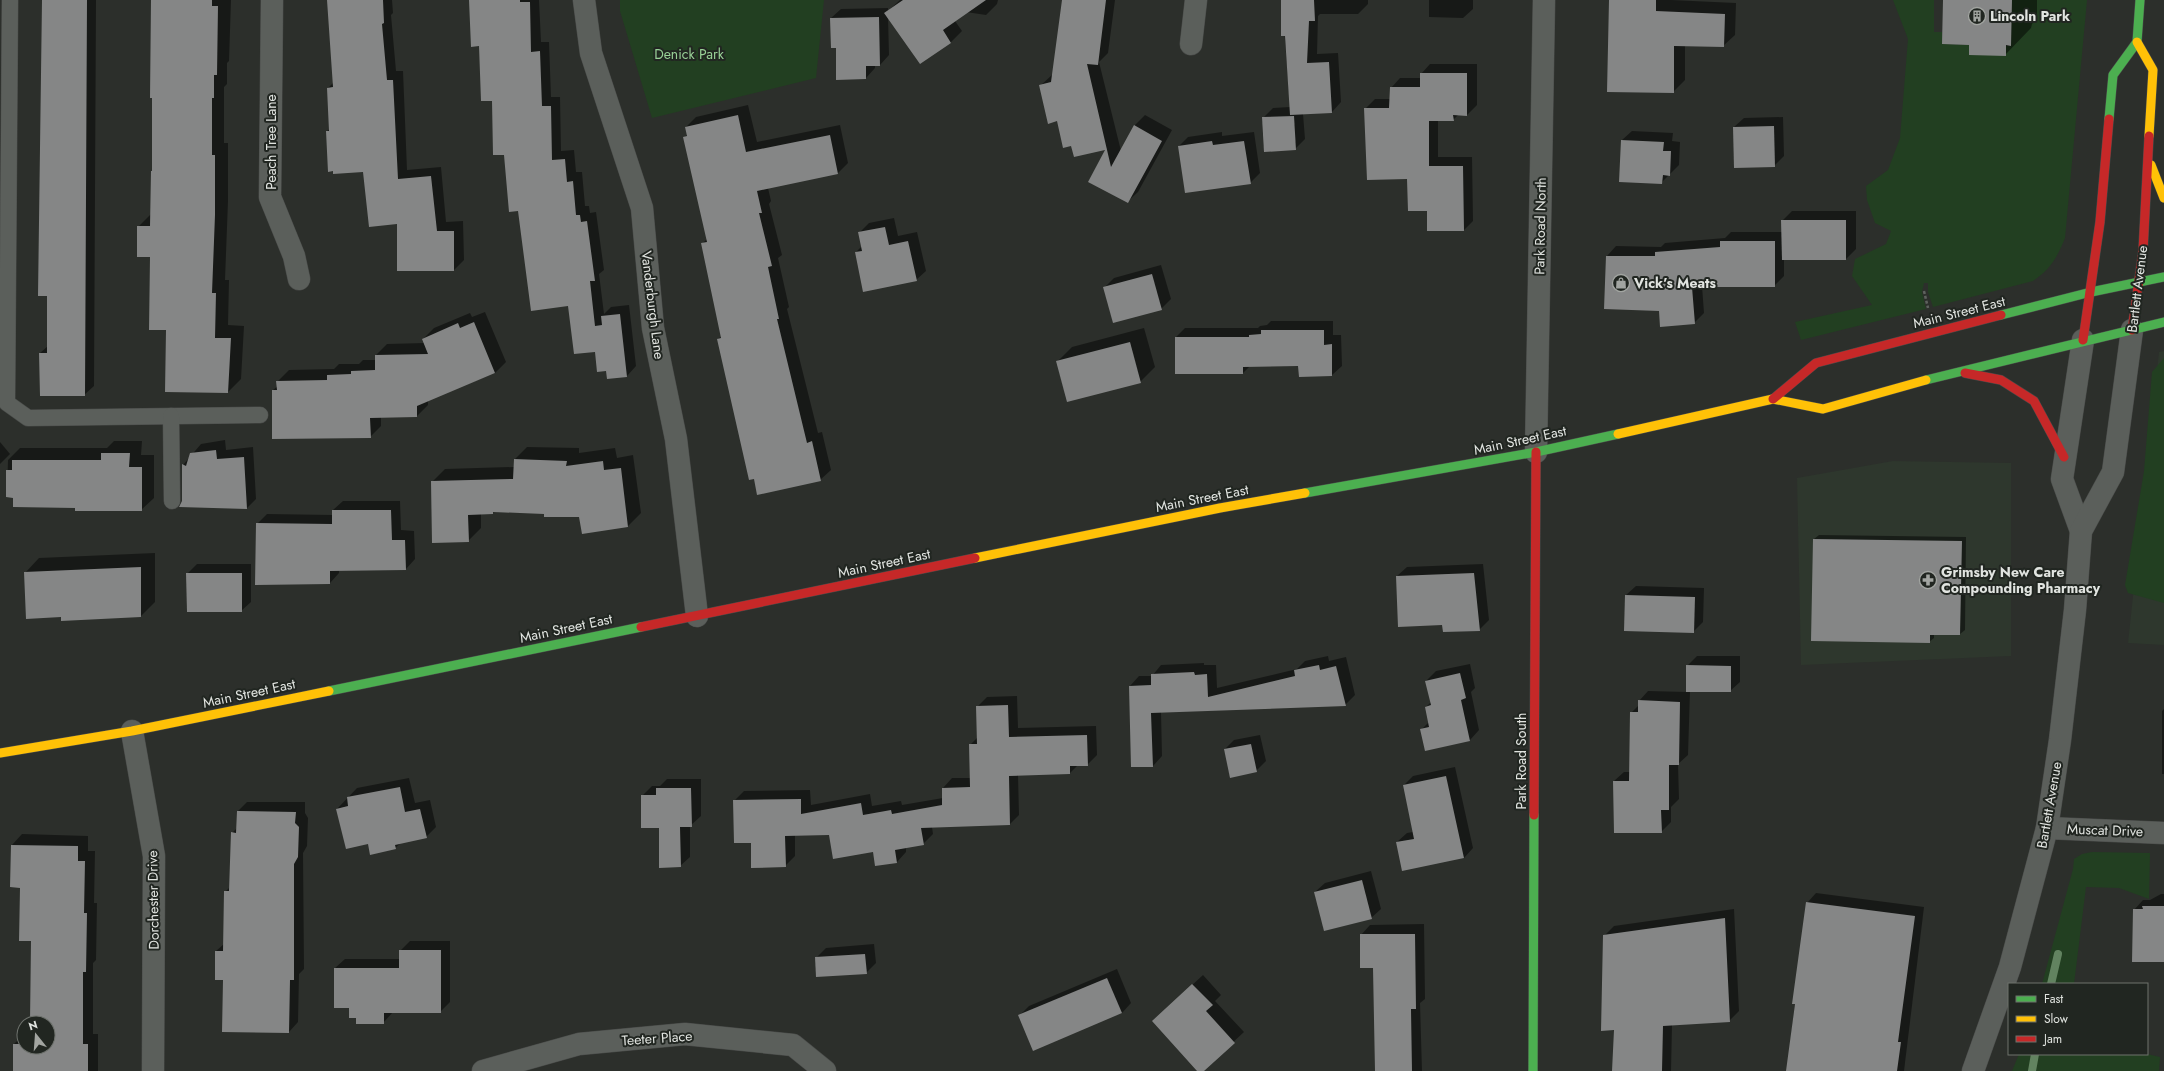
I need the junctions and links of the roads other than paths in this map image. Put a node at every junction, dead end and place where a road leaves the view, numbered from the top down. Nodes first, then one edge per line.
1 (10, 0) edge
2 (272, 0) edge
3 (584, 0) edge
4 (1196, 0) edge
5 (1544, 0) edge
6 (2140, 0) edge
7 (2137, 42) junction
8 (1191, 44) dead end
9 (2149, 161) junction
10 (2164, 198) edge
11 (2164, 277) edge
12 (299, 279) dead end
13 (2138, 282) junction
14 (2091, 292) junction
15 (2164, 322) edge
16 (2132, 330) junction
17 (2083, 340) junction
18 (1958, 371) junction
19 (1773, 399) junction
20 (260, 414) dead end
21 (171, 416) junction
22 (1536, 452) junction
23 (2064, 457) junction
24 (172, 501) dead end
25 (2081, 530) junction
26 (697, 616) junction
27 (132, 732) junction
28 (0, 753) edge
29 (2046, 828) junction
30 (2164, 833) edge
31 (153, 1071) edge
32 (483, 1071) edge
33 (825, 1071) edge
34 (1533, 1071) edge
35 (1973, 1071) edge

1 - 21 lane
2 - 12 street, Peach Tree Lane
3 - 26 street, Vanderburgh Lane
4 - 8 street
5 - 22 street, Park Road North
6 - 7 main road
7 - 9 main road, Bartlett Avenue
7 - 14 main road, Bartlett Avenue
9 - 10 main road
9 - 13 main road, Bartlett Avenue
11 - 13 main road, Main Street East
13 - 14 main road, Main Street East
13 - 16 main road, Bartlett Avenue
14 - 17 main road, Bartlett Avenue
14 - 19 main road, Main Street East
15 - 16 main road, Main Street East
16 - 17 main road, Main Street East
16 - 25 street, Bartlett Avenue
17 - 18 main road, Main Street East
17 - 23 street, Bartlett Avenue
18 - 19 main road, Main Street East
18 - 23 main road
19 - 22 main road, Main Street East
20 - 21 lane
21 - 24 lane
22 - 26 main road, Main Street East
22 - 34 main road, Park Road South
23 - 25 street, Bartlett Avenue
25 - 29 street, Bartlett Avenue
26 - 27 main road, Main Street East
27 - 28 main road, Main Street East
27 - 31 street, Dorchester Drive
29 - 30 street, Muscat Drive
29 - 35 street, Bartlett Avenue
32 - 33 street, Teeter Place

